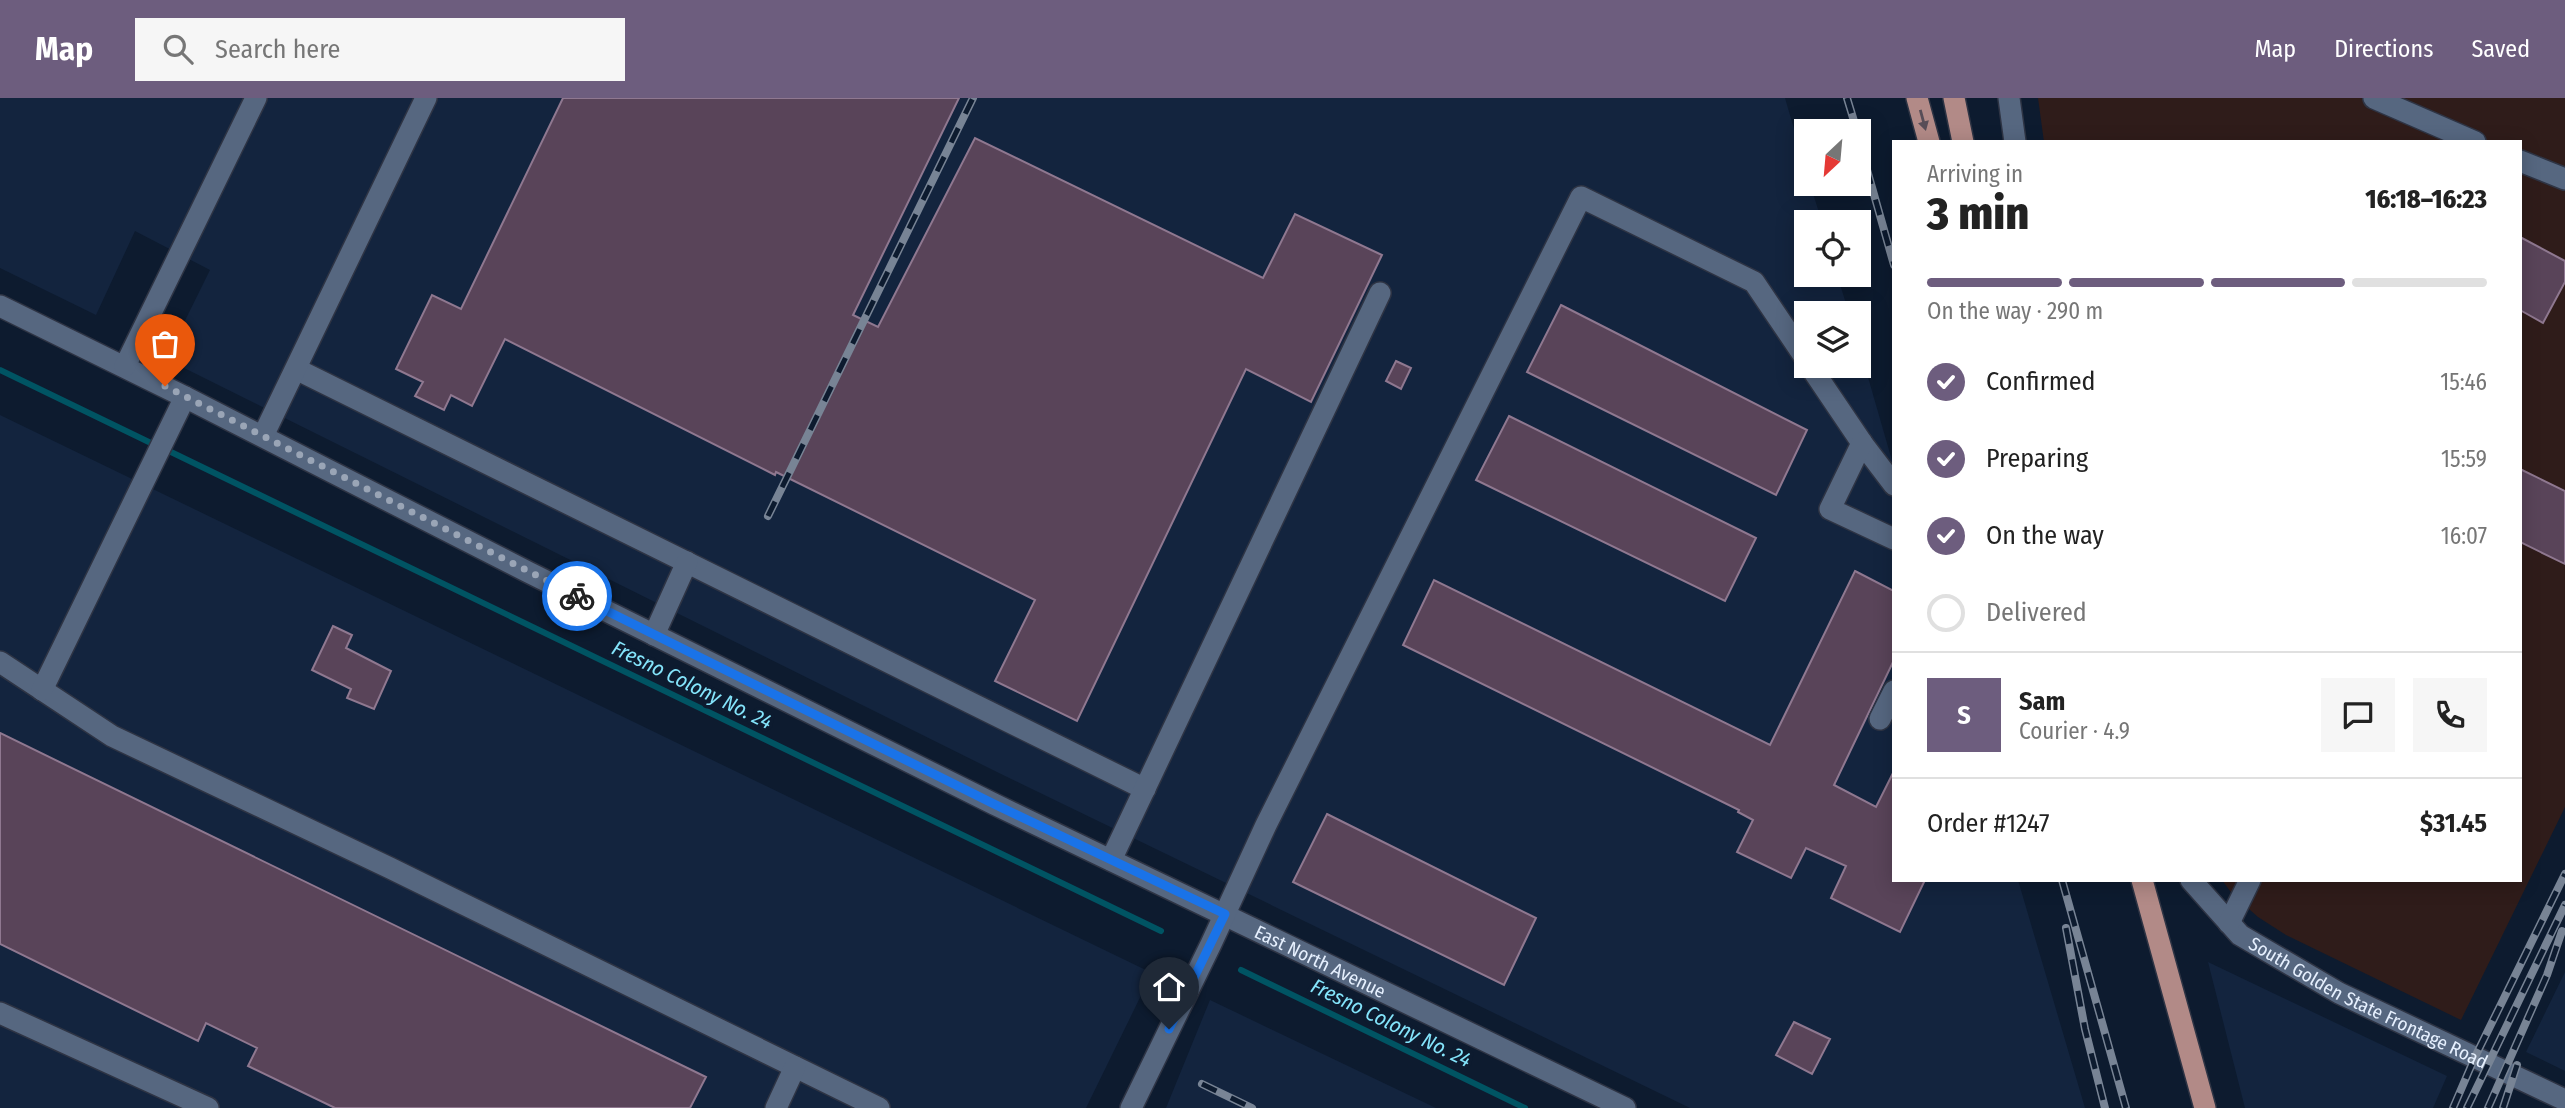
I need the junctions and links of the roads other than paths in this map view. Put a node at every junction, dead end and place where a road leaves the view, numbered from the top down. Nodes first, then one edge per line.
1 (256, 98) edge
2 (426, 98) edge
3 (1917, 98) edge
4 (1954, 98) edge
5 (2009, 98) edge
6 (2374, 98) edge
7 (1928, 140) edge
8 (1963, 140) edge
9 (2015, 140) edge
10 (2470, 140) edge
11 (2522, 162) edge
12 (2565, 180) edge
13 (1380, 293) dead end
14 (0, 306) edge
15 (1794, 341) edge
16 (125, 366) junction
17 (296, 369) junction
18 (1818, 378) edge
19 (185, 397) junction
20 (263, 436) junction
21 (1862, 443) junction
22 (1892, 482) edge
23 (1892, 539) edge
24 (687, 562) junction
25 (654, 635) junction
26 (0, 662) edge
27 (42, 690) junction
28 (1892, 695) edge
29 (1880, 719) dead end
30 (1145, 789) junction
31 (1111, 860) junction
32 (2143, 882) edge
33 (2193, 882) edge
34 (2248, 882) edge
35 (1225, 914) junction
36 (2229, 923) junction
37 (0, 1013) edge
38 (795, 1067) junction
39 (2565, 1100) edge
40 (208, 1108) edge
41 (776, 1108) edge
42 (879, 1108) edge
43 (1131, 1108) edge
44 (1625, 1108) edge
45 (2205, 1108) edge

1 - 16 street
2 - 17 street
3 -> 7 main road
4 - 8 main road
5 - 9 street
6 - 10 street
11 - 12 street
13 - 30 street
14 - 16 street, East North Avenue
15 - 35 street
16 - 19 street, East North Avenue
17 - 20 street
17 - 24 street
18 - 21 street
19 - 20 street, East North Avenue
19 - 27 street
20 - 25 street, East North Avenue
21 - 22 street
21 - 23 street
24 - 25 street
24 - 30 street
25 - 31 street, East North Avenue
26 - 27 street
27 - 38 street
28 - 29 street
30 - 31 street
31 - 35 street, East North Avenue
32 - 45 main road
33 - 36 street, South Golden State Frontage Road
34 - 36 street
35 - 43 street
35 - 44 street, East North Avenue
36 - 39 street, South Golden State Frontage Road
37 - 40 street
38 - 41 street
38 - 42 street

